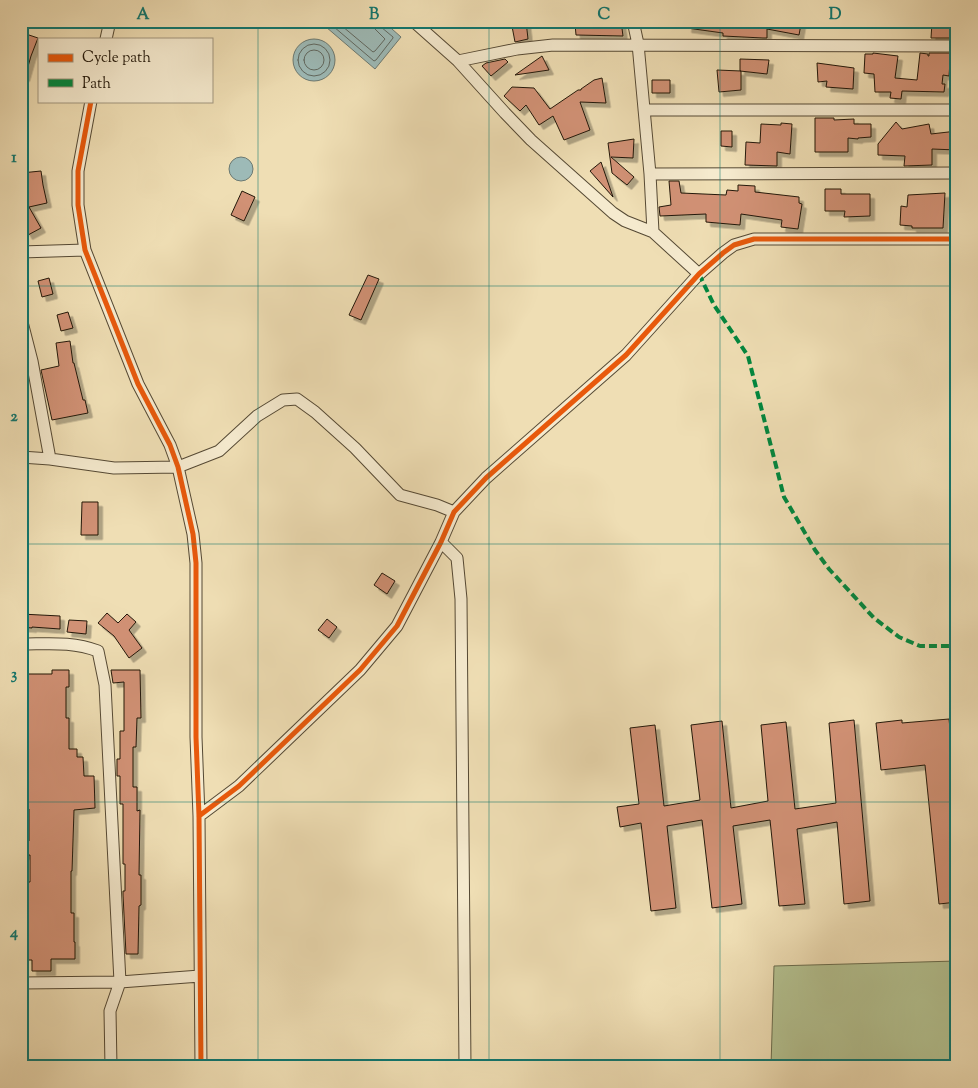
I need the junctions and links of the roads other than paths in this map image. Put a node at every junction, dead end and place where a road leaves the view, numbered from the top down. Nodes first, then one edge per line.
1 (110, 21) edge
2 (413, 21) edge
3 (633, 21) edge
4 (106, 38) edge
5 (638, 44) junction
6 (957, 46) edge
7 (458, 61) junction
8 (91, 102) edge
9 (644, 110) junction
10 (957, 110) edge
11 (957, 173) edge
12 (650, 174) junction
13 (653, 232) junction
14 (957, 239) edge
15 (85, 250) junction
16 (21, 252) edge
17 (699, 274) junction
18 (22, 321) edge
19 (21, 457) edge
20 (50, 459) junction
21 (178, 467) junction
22 (454, 512) junction
23 (441, 542) junction
24 (21, 644) edge
25 (199, 816) junction
26 (200, 976) junction
27 (120, 982) junction
28 (21, 983) edge
29 (111, 1067) edge
30 (200, 1067) edge
31 (465, 1067) edge

1 - 4 street
2 - 7 street
3 - 5 street
5 - 6 street
5 - 7 street
5 - 9 street
7 - 13 street
8 - 15 street
9 - 10 street
9 - 12 street
11 - 12 street
12 - 13 street
13 - 17 street
14 - 17 street
15 - 16 street
15 - 21 street
17 - 22 street
18 - 20 street
19 - 20 street
20 - 21 street
21 - 22 street
21 - 25 street
22 - 23 street
23 - 25 street
23 - 31 street
24 - 27 street
25 - 26 street
26 - 27 street
26 - 30 street
27 - 28 street
27 - 29 street

